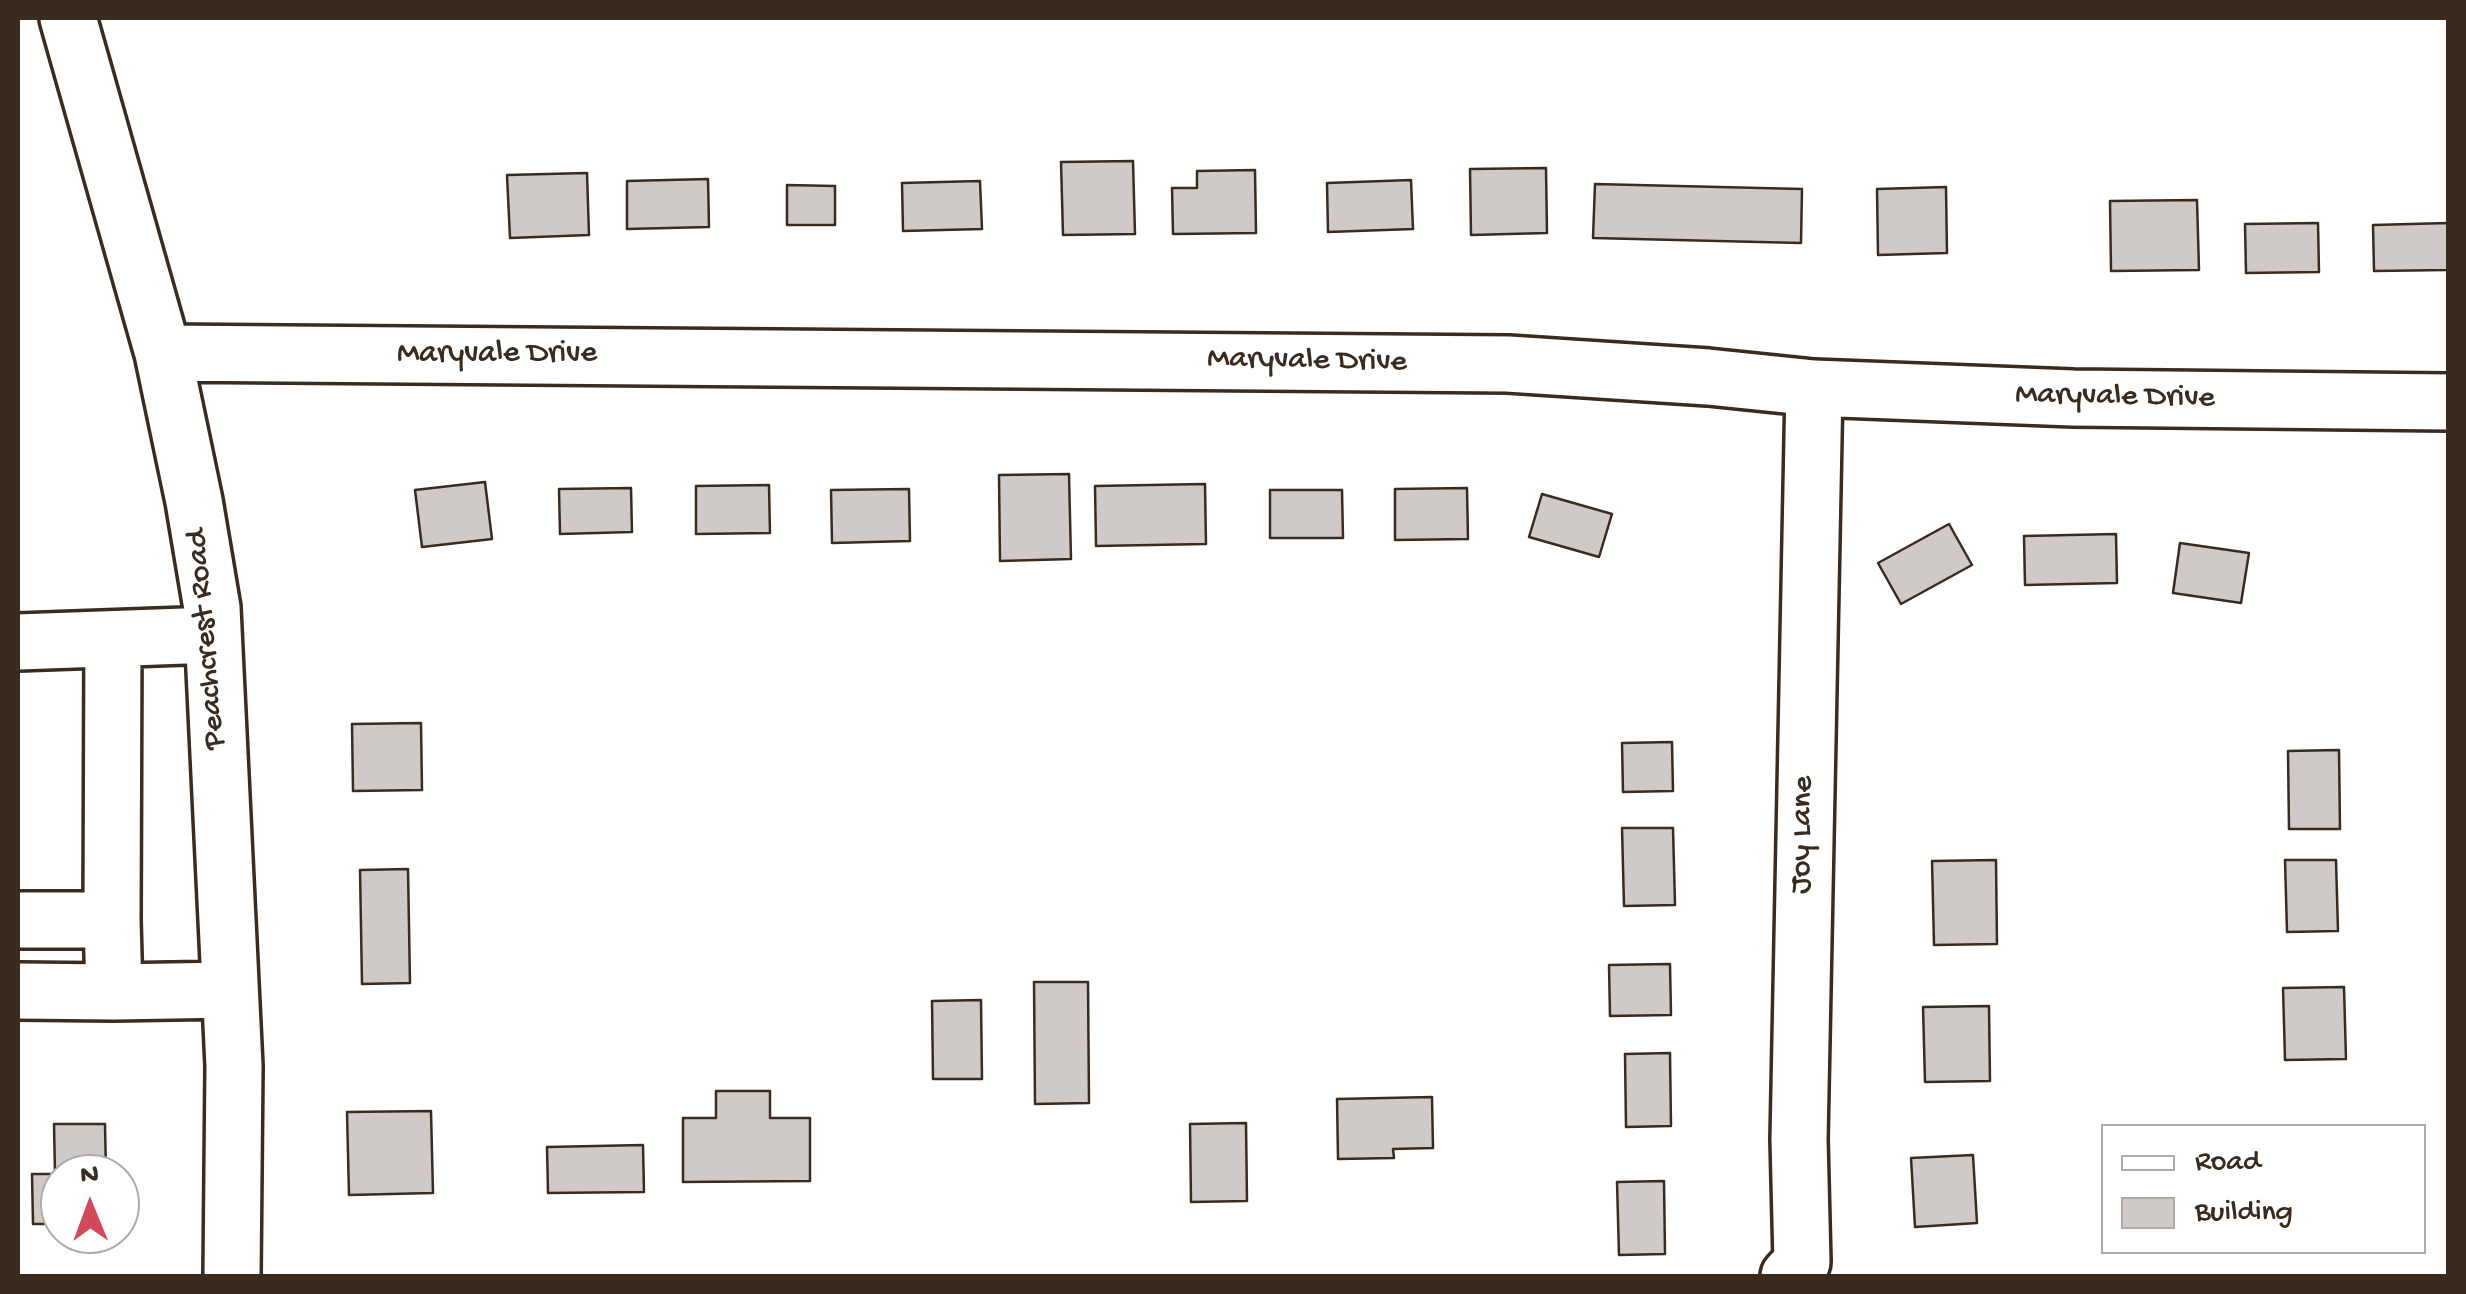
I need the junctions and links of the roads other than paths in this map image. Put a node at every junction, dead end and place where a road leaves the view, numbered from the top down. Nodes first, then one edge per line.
1 (68, 18) edge
2 (164, 353) junction
3 (1814, 388) junction
4 (2448, 402) edge
5 (213, 635) junction
6 (113, 640) junction
7 (18, 642) edge
8 (18, 920) edge
9 (112, 920) junction
10 (230, 990) junction
11 (18, 991) edge
12 (114, 992) junction
13 (232, 1276) edge
14 (1789, 1276) edge

1 - 2 street, Peachcrest Road
2 - 3 street, Maryvale Drive
2 - 5 street, Peachcrest Road
3 - 4 street, Maryvale Drive
3 - 14 street, Joy Lane
5 - 6 street
5 - 10 street, Peachcrest Road
6 - 7 street
6 - 9 street
8 - 9 street
9 - 12 street
10 - 12 street
10 - 13 street, Peachcrest Road
11 - 12 street

